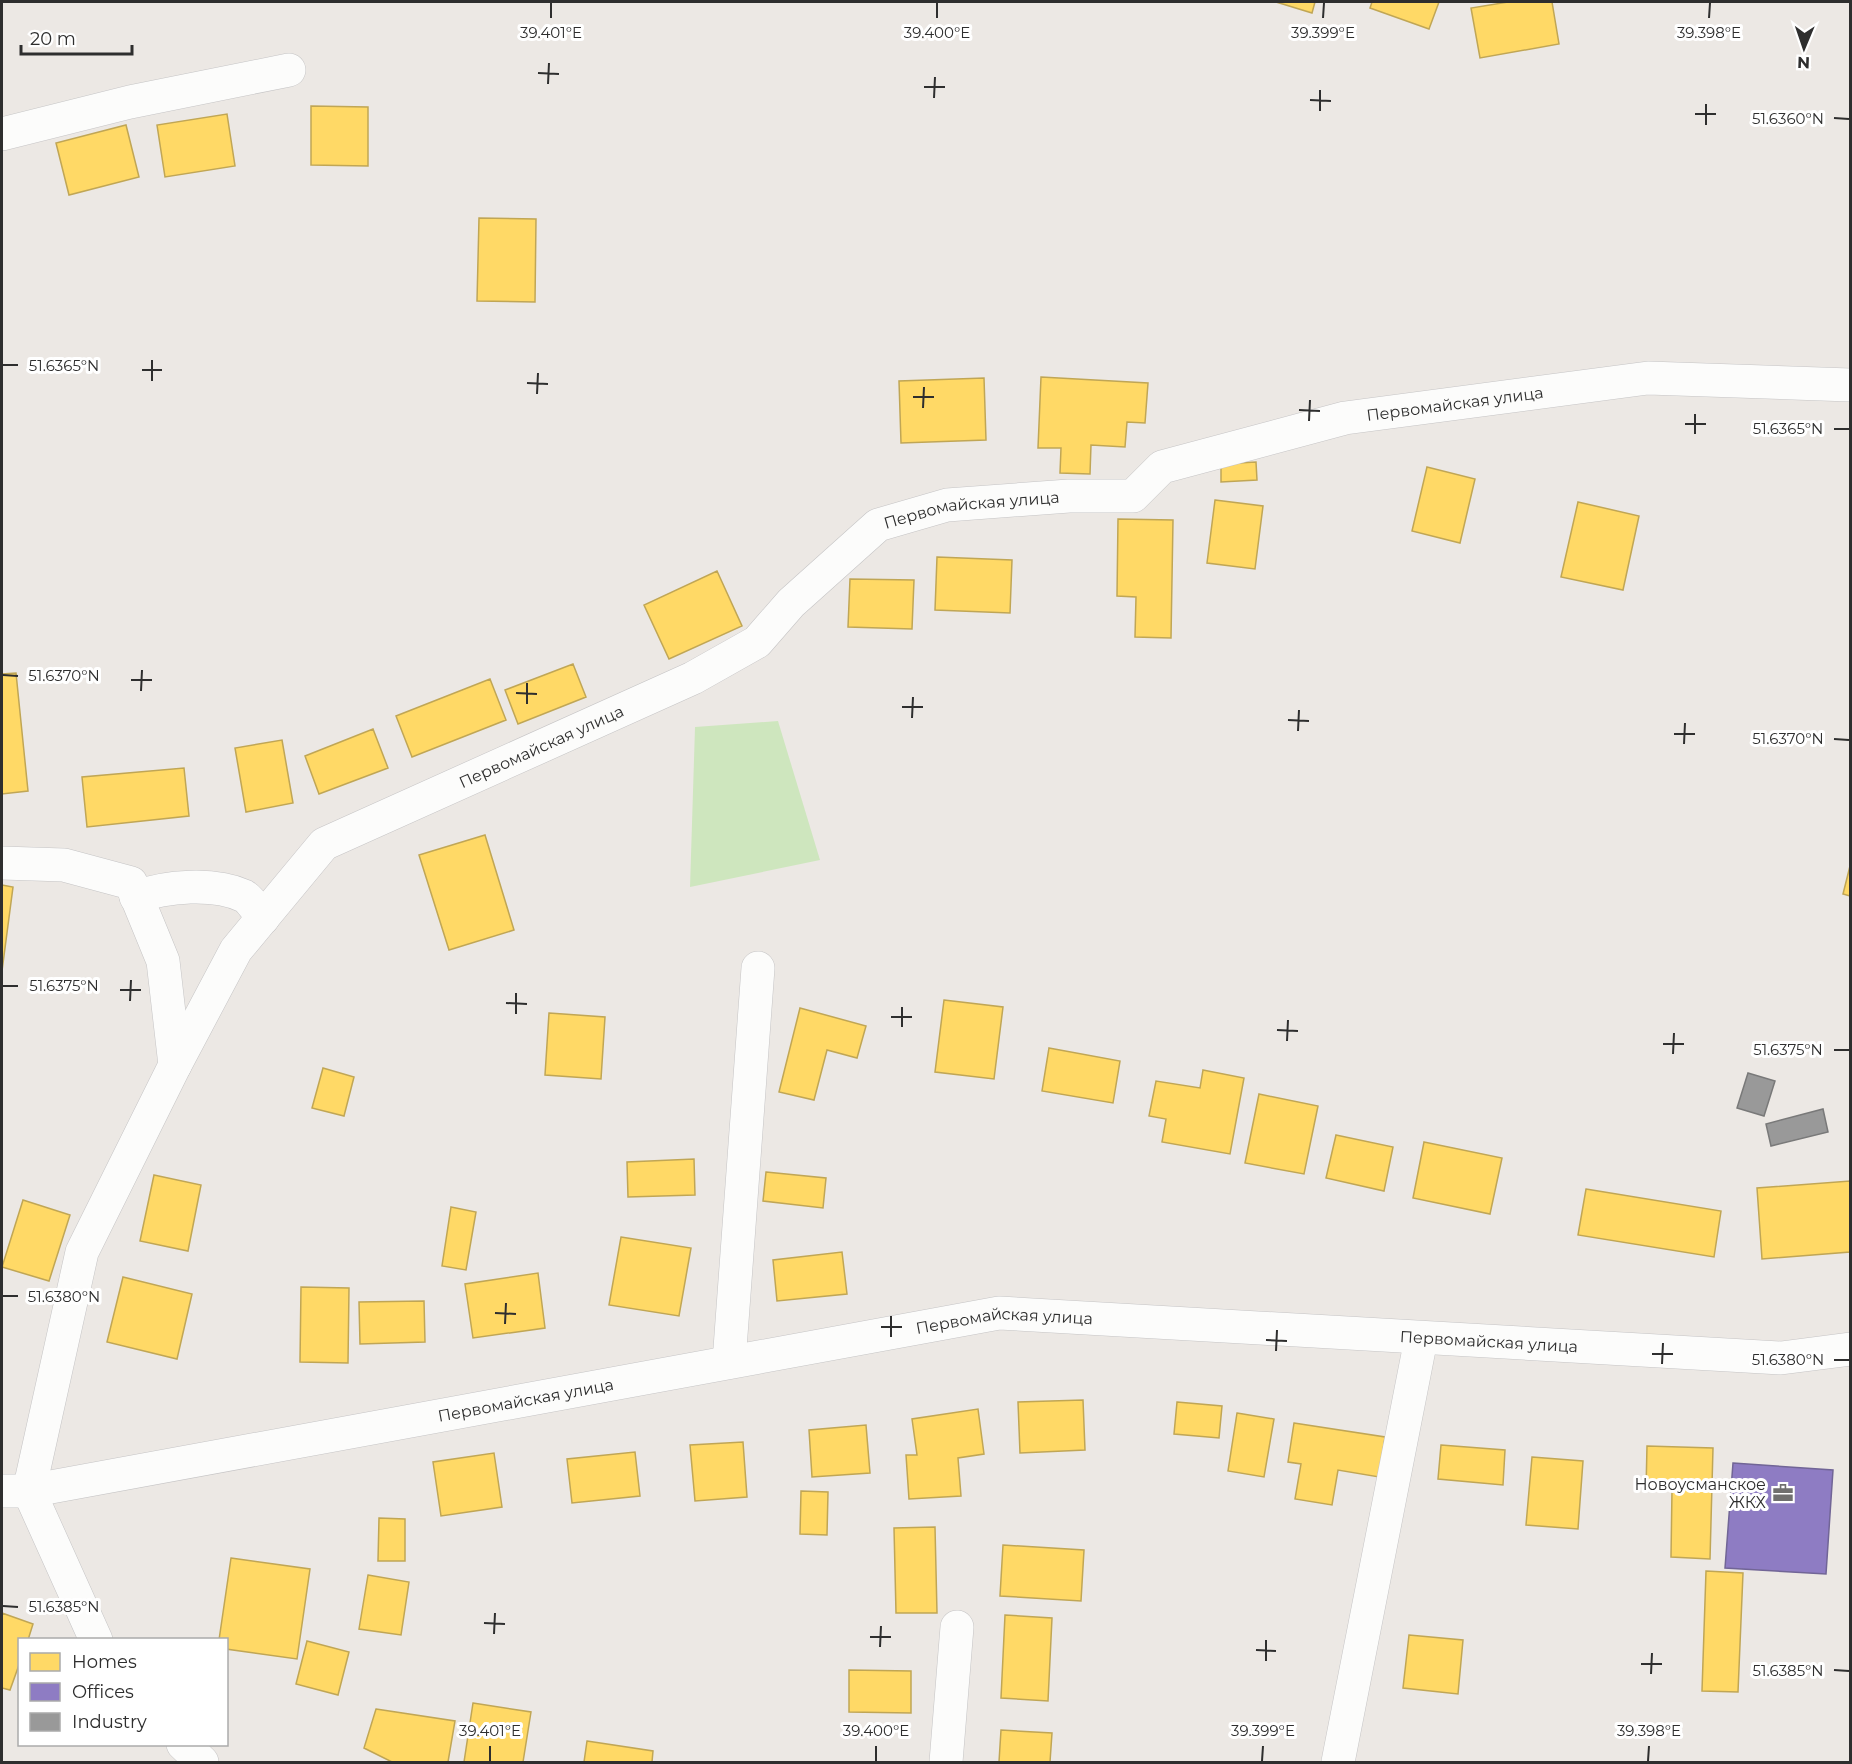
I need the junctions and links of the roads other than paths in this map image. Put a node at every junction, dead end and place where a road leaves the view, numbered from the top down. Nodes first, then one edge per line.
1 (289, 70) dead end
2 (2, 134) edge
3 (1851, 385) edge
4 (2, 863) edge
5 (136, 897) junction
6 (263, 918) junction
7 (758, 968) dead end
8 (175, 1065) junction
9 (1420, 1339) junction
10 (1851, 1349) edge
11 (729, 1362) junction
12 (15, 1491) edge
13 (957, 1627) dead end
14 (95, 1638) edge
15 (185, 1746) edge
16 (202, 1762) edge
17 (946, 1762) edge
18 (1338, 1762) edge

1 - 2 street
3 - 6 street, Первомайская улица
4 - 5 street
5 - 6 street
5 - 8 street
6 - 8 street, Первомайская улица
7 - 11 street
8 - 12 street, Первомайская улица
9 - 10 street, Первомайская улица
9 - 11 street, Первомайская улица
9 - 18 street
11 - 12 street, Первомайская улица
12 - 14 street
13 - 17 street
15 - 16 street

